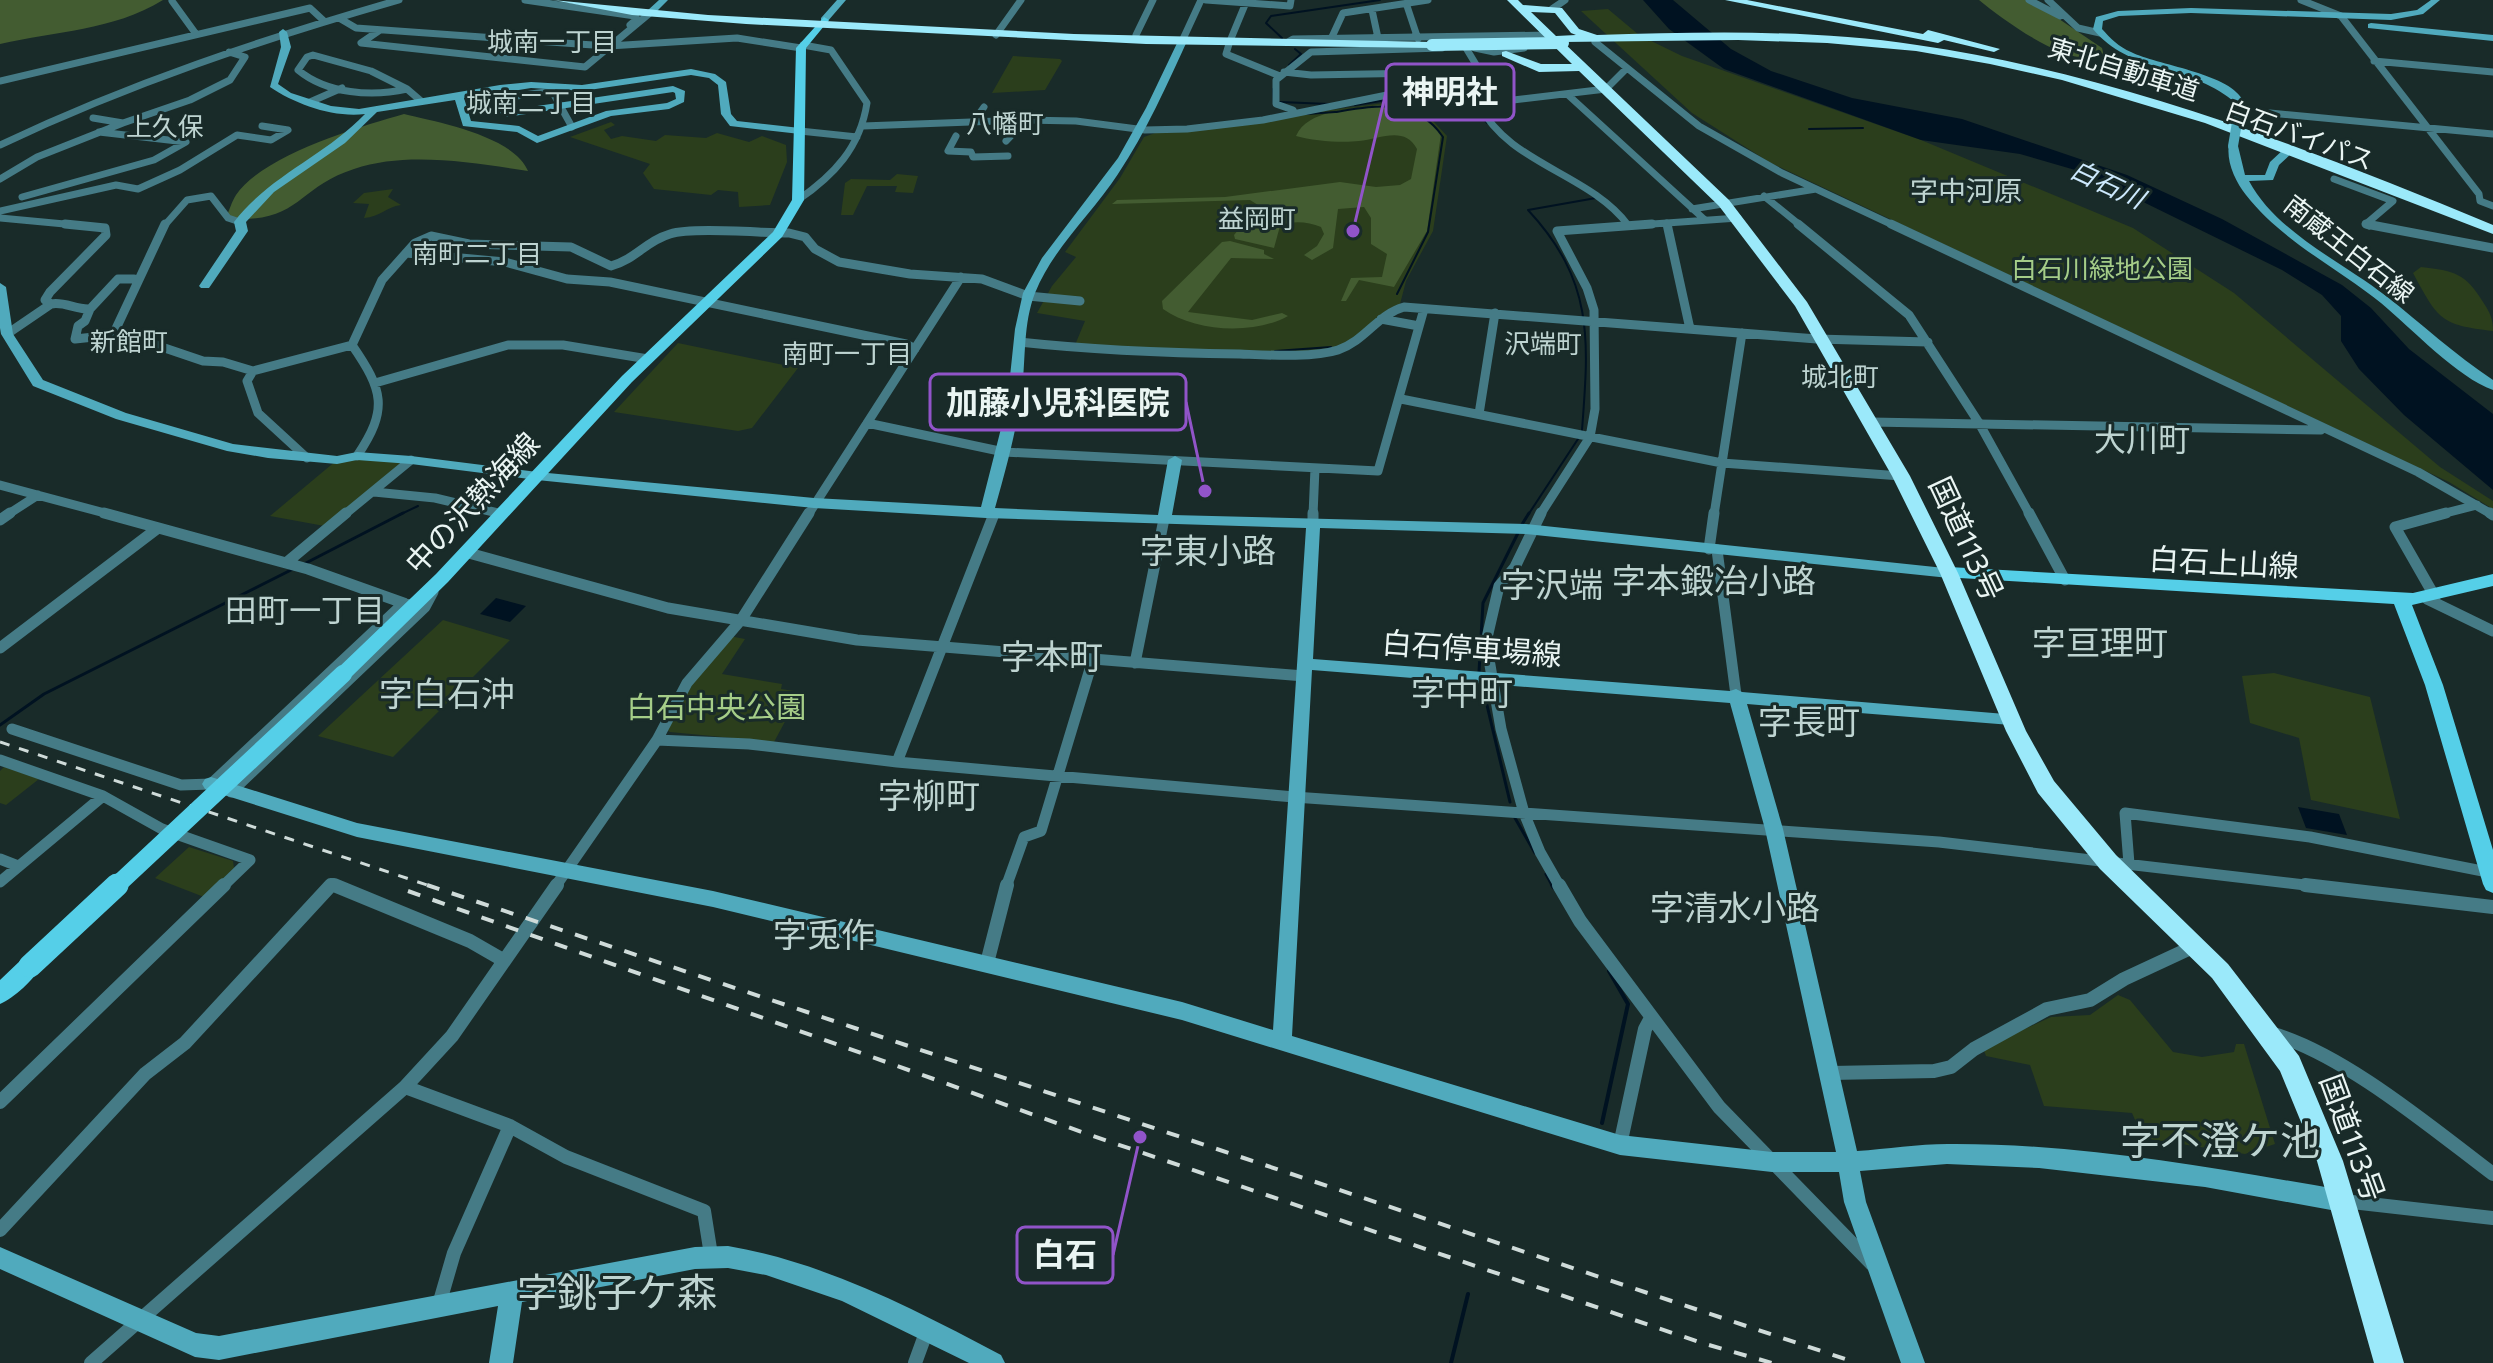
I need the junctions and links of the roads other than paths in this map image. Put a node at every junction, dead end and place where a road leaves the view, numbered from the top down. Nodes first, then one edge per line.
1 (399, 0) edge
2 (525, 0) edge
3 (558, 0) edge
4 (583, 0) edge
5 (664, 0) edge
6 (842, 0) edge
7 (1021, 0) edge
8 (1153, 0) edge
9 (1204, 0) edge
10 (1291, 0) edge
11 (1428, 0) edge
12 (1565, 0) edge
13 (1730, 0) edge
14 (1755, 0) edge
15 (2029, 0) edge
16 (2048, 0) edge
17 (2301, 0) edge
18 (2436, 0) edge
19 (172, 1) edge
20 (1247, 1) edge
21 (1516, 4) edge
22 (1407, 6) junction
23 (1784, 7) junction
24 (1552, 9) junction
25 (1372, 10) junction
26 (652, 11) junction
27 (339, 18) junction
28 (2068, 19) junction
29 (2344, 20) junction
30 (324, 21) junction
31 (822, 22) junction
32 (635, 25) junction
33 (380, 30) junction
34 (1575, 31) junction
35 (283, 32) junction
36 (998, 33) junction
37 (2100, 33) junction
38 (196, 34) junction
39 (1136, 35) dead end
40 (1528, 36) junction
41 (497, 38) junction
42 (1378, 38) junction
43 (2493, 38) edge
44 (1331, 39) junction
45 (1600, 40) junction
46 (1182, 42) junction
47 (1229, 42) junction
48 (1288, 42) junction
49 (1427, 42) junction
50 (1556, 42) junction
51 (1856, 43) junction
52 (609, 46) junction
53 (802, 46) junction
54 (1466, 46) junction
55 (1307, 49) junction
56 (229, 52) junction
57 (1509, 55) junction
58 (472, 56) junction
59 (2374, 61) junction
60 (1582, 67) junction
61 (1627, 68) junction
62 (1481, 72) junction
63 (2493, 72) edge
64 (1279, 74) junction
65 (0, 81) edge
66 (342, 88) junction
67 (410, 89) junction
68 (1606, 89) junction
69 (501, 93) junction
70 (1567, 94) junction
71 (458, 95) junction
72 (421, 101) junction
73 (1498, 101) junction
74 (310, 102) junction
75 (1479, 104) junction
76 (558, 105) junction
77 (984, 107) dead end
78 (373, 111) junction
79 (1299, 112) junction
80 (2270, 113) dead end
81 (93, 118) dead end
82 (974, 121) junction
83 (1025, 121) junction
84 (123, 123) junction
85 (262, 126) dead end
86 (863, 126) junction
87 (572, 127) junction
88 (2428, 128) junction
89 (1140, 129) junction
90 (800, 131) junction
91 (99, 132) junction
92 (2493, 134) edge
93 (956, 136) dead end
94 (857, 137) junction
95 (1006, 141) dead end
96 (0, 145) edge
97 (2287, 152) junction
98 (1008, 156) dead end
99 (2244, 178) junction
100 (0, 179) edge
101 (2334, 179) dead end
102 (1816, 189) junction
103 (1764, 196) junction
104 (22, 197) dead end
105 (798, 200) junction
106 (1724, 203) junction
107 (2493, 206) edge
108 (1692, 209) junction
109 (0, 211) edge
110 (0, 218) edge
111 (1738, 218) junction
112 (1705, 220) junction
113 (2493, 220) edge
114 (240, 222) junction
115 (1667, 223) junction
116 (1628, 225) junction
117 (425, 227) dead end
118 (2493, 232) edge
119 (778, 234) junction
120 (431, 236) junction
121 (2493, 248) edge
122 (406, 253) junction
123 (961, 277) junction
124 (134, 279) junction
125 (205, 286) dead end
126 (0, 287) edge
127 (1028, 296) junction
128 (1080, 301) dead end
129 (51, 304) junction
130 (703, 304) junction
131 (90, 309) junction
132 (1424, 309) junction
133 (1495, 313) junction
134 (1381, 319) junction
135 (1595, 323) junction
136 (1419, 326) junction
137 (4, 329) edge
138 (1690, 329) junction
139 (1742, 333) junction
140 (1824, 339) junction
141 (1019, 342) junction
142 (1928, 342) junction
143 (141, 344) dead end
144 (352, 345) junction
145 (915, 349) junction
146 (648, 359) junction
147 (253, 371) junction
148 (375, 383) junction
149 (2493, 386) edge
150 (1401, 399) junction
151 (1479, 414) junction
152 (1871, 422) junction
153 (867, 423) junction
154 (1979, 423) junction
155 (2325, 430) junction
156 (1590, 437) junction
157 (1004, 452) junction
158 (357, 456) junction
159 (307, 458) junction
160 (411, 460) junction
161 (1175, 460) junction
162 (1722, 463) junction
163 (1315, 468) junction
164 (537, 476) junction
165 (1901, 476) junction
166 (0, 485) edge
167 (374, 492) junction
168 (38, 495) junction
169 (814, 503) junction
170 (2477, 505) junction
171 (990, 513) junction
172 (502, 514) junction
173 (2493, 515) edge
174 (1164, 519) junction
175 (0, 520) edge
176 (1313, 524) junction
177 (158, 528) junction
178 (1524, 529) junction
179 (1713, 549) junction
180 (465, 552) junction
181 (295, 565) junction
182 (1949, 573) junction
183 (442, 578) junction
184 (2065, 580) junction
185 (2493, 580) edge
186 (2431, 598) junction
187 (2400, 599) junction
188 (409, 605) junction
189 (741, 620) junction
190 (2493, 631) edge
191 (0, 648) edge
192 (943, 648) junction
193 (1093, 659) junction
194 (1135, 663) junction
195 (1304, 670) junction
196 (1484, 676) junction
197 (1736, 695) junction
198 (2011, 719) junction
199 (12, 729) dead end
200 (657, 740) junction
201 (0, 760) edge
202 (897, 762) junction
203 (1058, 775) junction
204 (211, 784) junction
205 (231, 792) junction
206 (103, 796) junction
207 (1294, 797) junction
208 (1524, 813) junction
209 (1774, 829) junction
210 (0, 859) edge
211 (2108, 862) junction
212 (2129, 864) junction
213 (18, 866) junction
214 (567, 870) junction
215 (2492, 877) edge
216 (0, 882) edge
217 (2493, 907) edge
218 (2195, 946) junction
219 (503, 960) junction
220 (987, 963) junction
221 (0, 994) edge
222 (1651, 1018) junction
223 (2270, 1033) junction
224 (1282, 1040) junction
225 (1831, 1073) junction
226 (405, 1087) junction
227 (0, 1102) edge
228 (510, 1126) junction
229 (1620, 1145) junction
230 (1772, 1162) junction
231 (1847, 1162) junction
232 (2493, 1174) edge
233 (2342, 1201) junction
234 (2493, 1218) edge
235 (0, 1230) edge
236 (711, 1255) junction
237 (0, 1258) edge
238 (1879, 1270) junction
239 (512, 1293) junction
240 (438, 1308) junction
241 (139, 1321) junction
242 (928, 1329) junction
243 (91, 1363) edge
244 (501, 1363) edge
245 (915, 1363) edge
246 (993, 1363) edge
247 (1913, 1363) edge
248 (2389, 1363) edge

1 - 27 street
2 - 32 street
3 - 26 highway, 白石バイパス
4 - 26 highway, 白石バイパス
5 - 26 street
6 - 31 street
7 - 36 street
8 - 39 street
9 - 20 street
9 - 46 street
10 - 20 street
11 - 22 street
12 - 24 street
13 - 23 highway, 東北自動車道
14 - 23 highway, 東北自動車道
15 - 28 street
16 - 28 street
17 - 29 street
18 - 29 street
19 - 38 street
20 - 47 street
21 - 24 highway
21 - 50 highway, 国道113号
22 - 25 street
22 - 49 street
23 - 113 highway, 東北自動車道
24 - 34 highway
25 - 42 street
25 - 44 street
26 - 31 highway, 白石バイパス
26 - 32 street
27 - 30 street
27 - 33 street
28 - 37 street
29 - 37 street
29 - 43 street
29 - 59 street
30 - 35 street
30 - 38 street
31 - 36 highway, 白石バイパス
31 - 53 main road
32 - 52 street
33 - 41 street
33 - 58 street
34 - 45 highway
34 - 50 highway
35 - 56 street
35 - 74 street
36 - 46 highway, 白石バイパス
37 - 99 street, 南蔵王白石線, bridge
38 - 65 street
40 - 49 street
40 - 50 street
40 - 50 street
41 - 52 street
41 - 58 street
42 - 44 street
42 - 49 street
44 - 48 street
45 - 50 highway
45 - 50 highway, 白石バイパス
45 - 51 highway, 白石バイパス
45 - 51 highway, 白石バイパス
45 - 61 street
46 - 47 highway, 白石バイパス
46 - 89 street
47 - 48 highway, 白石バイパス
47 - 55 highway, 白石バイパス
47 - 64 street
48 - 49 highway, 白石バイパス
49 - 50 highway, 白石バイパス, bridge
49 - 54 highway, 白石バイパス, bridge
49 - 55 highway, 白石バイパス
50 - 54 highway, 白石バイパス, bridge
50 - 54 street
50 - 57 highway, bridge
50 - 60 highway, 国道113号
51 - 97 highway, 白石バイパス
52 - 53 street
52 - 58 street
53 - 86 street
53 - 90 main road, 中の沢熱海線
54 - 55 street
54 - 57 highway, bridge
54 - 62 street
55 - 64 street
56 - 84 street
56 - 96 street
57 - 60 highway
59 - 63 street
59 - 88 street
60 - 68 highway, 国道113号
61 - 68 street
61 - 102 street
62 - 64 street
62 - 73 street
64 - 79 street
66 - 67 street
66 - 67 street
66 - 74 street
67 - 72 street
68 - 70 street
68 - 106 highway, 国道113号
69 - 71 street
69 - 76 street
69 - 90 street
70 - 73 street
70 - 108 street
71 - 72 street
71 - 87 street
72 - 78 street
73 - 75 street
74 - 78 street
75 - 79 street
75 - 116 street
76 - 87 street
76 - 87 street
77 - 82 street
78 - 114 street
79 - 89 street
80 - 88 street
81 - 84 street
82 - 83 street
82 - 86 street
83 - 89 street
83 - 95 street
84 - 91 street
85 - 109 street
86 - 94 street
88 - 92 street
88 - 107 street
89 - 127 street
90 - 94 street
90 - 105 main road, 中の沢熱海線
91 - 100 street
91 - 104 street
93 - 98 street
94 - 105 street
97 - 99 street
97 - 118 highway, 白石バイパス
99 - 149 street, 南蔵王白石線
101 - 121 street
102 - 103 street
102 - 155 street
103 - 106 street
103 - 142 street
105 - 119 main road, 中の沢熱海線
106 - 108 street
106 - 111 highway, 国道113号
108 - 112 street
110 - 129 street
111 - 112 street
111 - 140 highway, 国道113号
112 - 115 street
114 - 124 street
114 - 125 street
115 - 116 street
115 - 138 street
116 - 135 street
117 - 120 street
119 - 120 street
119 - 123 street
119 - 130 main road, 中の沢熱海線
120 - 122 street
122 - 130 street
122 - 144 street
123 - 127 street
123 - 145 street
124 - 131 street
124 - 131 street
126 - 137 street
127 - 128 street
127 - 141 street
129 - 131 street
129 - 137 street
130 - 145 street
130 - 146 main road, 中の沢熱海線
132 - 133 street
132 - 134 street
132 - 136 street
133 - 135 street
133 - 151 street
134 - 136 street
134 - 141 street
135 - 138 street
135 - 156 street
136 - 150 street
137 - 159 street
138 - 139 street
139 - 140 street
139 - 162 street
140 - 142 street
140 - 152 highway, 国道113号
141 - 157 street
142 - 154 street
143 - 147 street
144 - 147 street
144 - 148 street
145 - 153 street
146 - 148 street
146 - 164 main road, 中の沢熱海線
147 - 159 street
148 - 158 street
150 - 151 street
150 - 163 street
151 - 156 street
152 - 154 street
152 - 165 highway, 国道113号
153 - 157 street
153 - 169 street
154 - 155 street
154 - 184 street
155 - 170 street
156 - 162 street
156 - 178 street
157 - 161 street
157 - 171 street
158 - 159 street
158 - 160 street
160 - 164 street
160 - 167 street
161 - 163 street
161 - 174 street
162 - 165 street
162 - 179 street
163 - 176 street
164 - 169 street
164 - 172 main road, 中の沢熱海線
165 - 182 highway, 国道113号
166 - 168 street
167 - 172 street
167 - 181 street
168 - 175 street
168 - 177 street
169 - 171 street
169 - 189 street
170 - 173 street
170 - 186 street
171 - 174 street
171 - 192 street
172 - 180 main road, 中の沢熱海線
174 - 176 street
174 - 194 street
176 - 178 street
176 - 195 street
177 - 181 street
177 - 191 street
178 - 179 street
178 - 196 street
179 - 182 street
179 - 197 street
180 - 183 main road, 中の沢熱海線
180 - 189 street
181 - 188 street
182 - 184 main road, 白石上山線
182 - 198 highway, 国道113号
183 - 188 main road, 中の沢熱海線
183 - 205 street
184 - 187 main road, 白石上山線
185 - 186 main road, 白石上山線
186 - 187 main road, 白石上山線
186 - 190 street
187 - 215 main road
188 - 204 street
188 - 221 main road, 中の沢熱海線, bridge
189 - 192 street
189 - 200 street
192 - 193 street
192 - 202 street
193 - 194 street
193 - 203 street
194 - 195 street
195 - 196 street, 白石停車場線
195 - 207 street
196 - 197 street, 白石停車場線
196 - 208 street
197 - 198 street, 白石停車場線
197 - 209 street
198 - 211 highway, 国道113号
199 - 204 street
200 - 202 street
200 - 214 street
201 - 206 street
202 - 203 street
203 - 207 street
203 - 220 street
204 - 205 street
205 - 214 street
206 - 213 street
206 - 227 street
207 - 208 street
207 - 224 street
208 - 209 street
208 - 222 street
209 - 211 street
209 - 225 street
210 - 213 street
211 - 212 street
211 - 218 highway, 国道113号
212 - 215 street
212 - 217 street
213 - 216 street
214 - 219 street
214 - 220 street
218 - 223 highway, 国道113号
218 - 225 street
219 - 226 street
219 - 235 street
220 - 224 street
222 - 229 street
222 - 230 street
223 - 232 street
223 - 233 highway, 国道113号
224 - 229 street
225 - 231 street
226 - 228 street
226 - 241 street
228 - 236 street
228 - 240 street
229 - 230 street
230 - 231 street
230 - 238 street
231 - 233 street
231 - 238 street
233 - 234 street
233 - 248 highway, 国道113号
236 - 239 street
236 - 242 street
237 - 241 street
238 - 247 street
239 - 240 street
239 - 244 street
240 - 241 street
241 - 243 street
242 - 245 street
242 - 246 street

